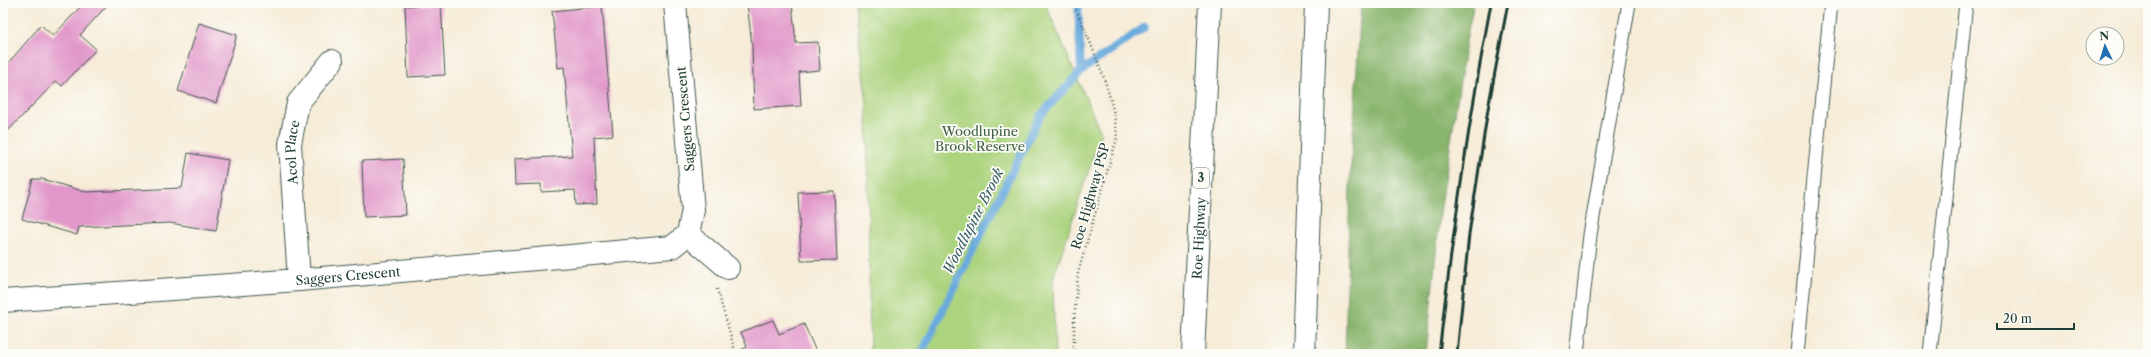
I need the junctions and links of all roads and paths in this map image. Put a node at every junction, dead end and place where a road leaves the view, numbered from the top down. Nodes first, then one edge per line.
1 (675, 3) edge
2 (1076, 3) edge
3 (1210, 3) edge
4 (1316, 3) edge
5 (1629, 3) edge
6 (1831, 3) edge
7 (1966, 3) edge
8 (332, 61) dead end
9 (688, 234) junction
10 (721, 263) joint
11 (300, 280) junction
12 (3, 301) edge
13 (736, 354) edge
14 (1074, 354) edge
15 (1193, 354) edge
16 (1304, 354) edge
17 (1577, 354) edge
18 (1797, 354) edge
19 (1930, 354) edge

1 - 9 main road, Saggers Crescent
2 - 14 path, Roe Highway PSP
3 - 15 main road, Roe Highway / 3
4 - 16 main road
5 - 17 lane
6 - 18 lane
7 - 19 lane
8 - 11 main road, Acol Place
9 - 10 main road
9 - 11 main road, Saggers Crescent
10 - 13 path
11 - 12 main road, Saggers Crescent

